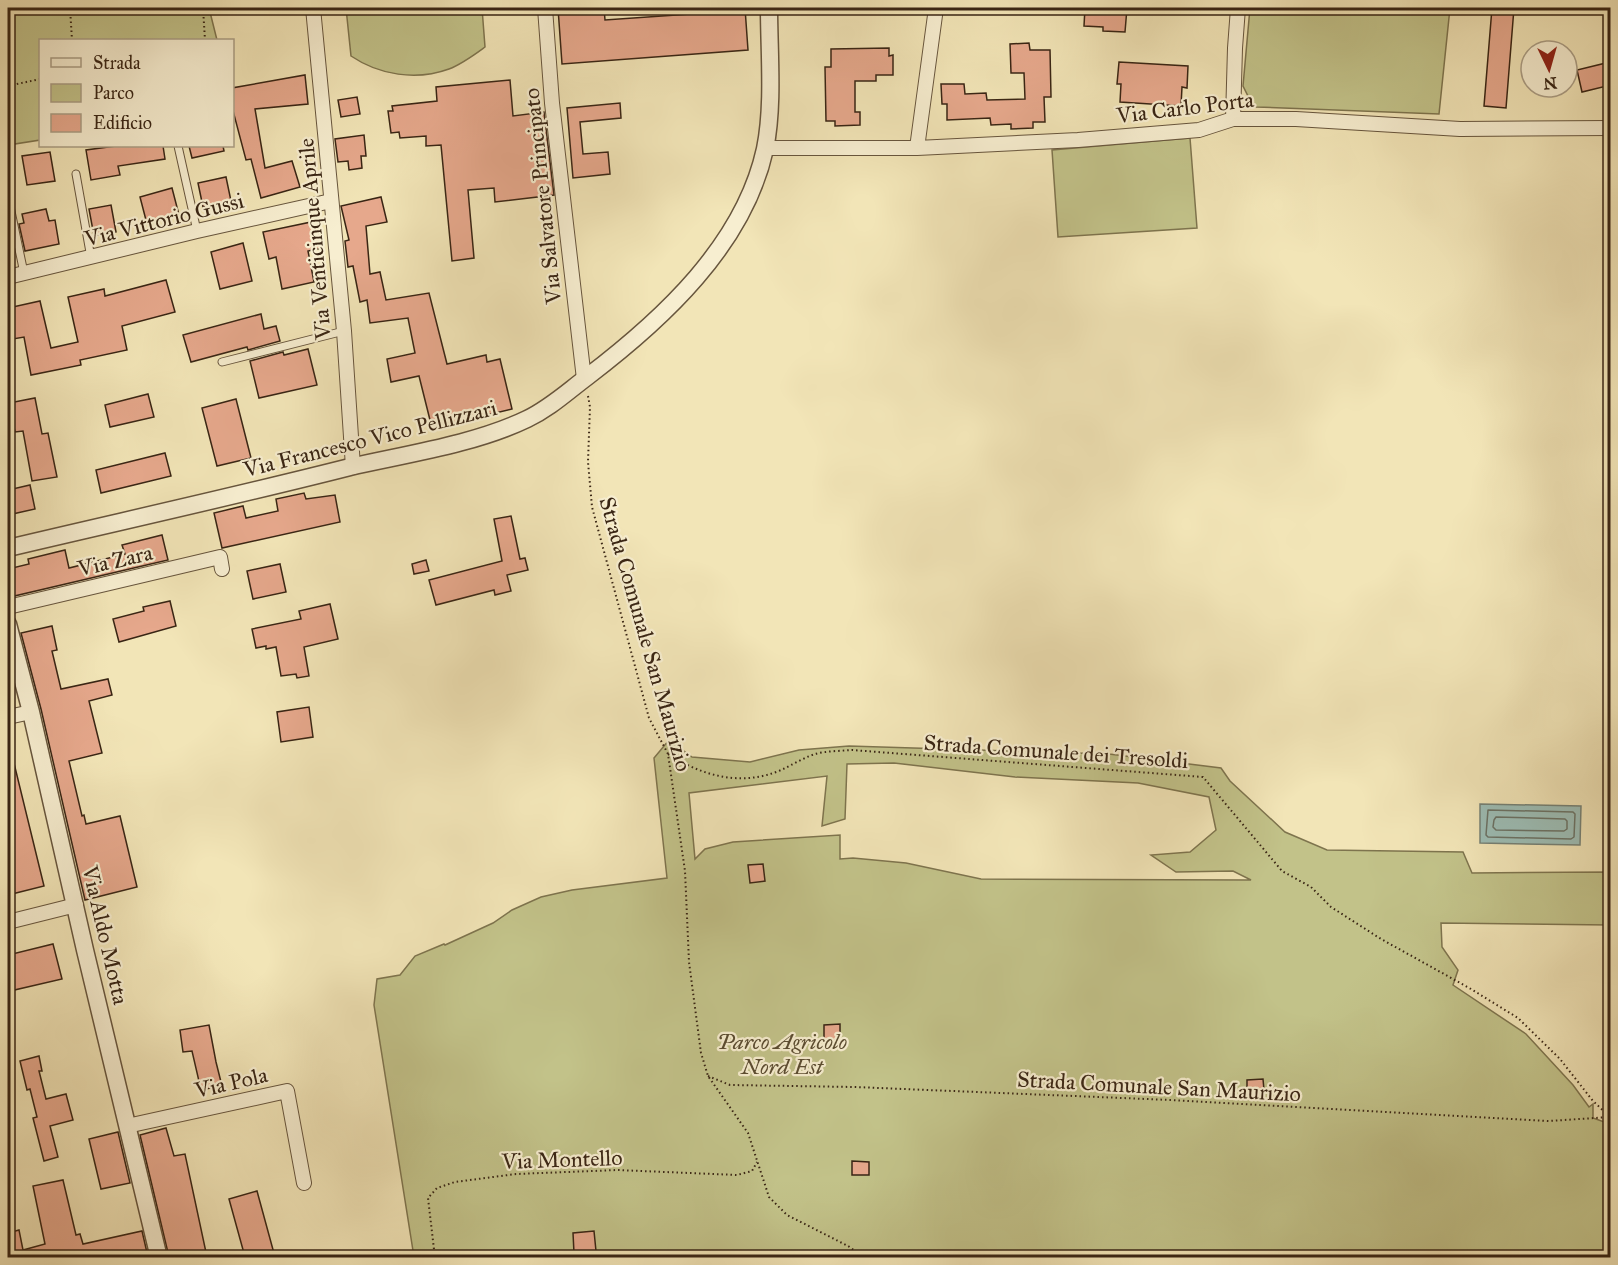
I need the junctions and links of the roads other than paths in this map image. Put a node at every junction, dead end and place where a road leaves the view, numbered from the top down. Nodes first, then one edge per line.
1 (313, 8) edge
2 (545, 8) edge
3 (769, 8) edge
4 (936, 8) edge
5 (1238, 8) edge
6 (1233, 119) junction
7 (1611, 128) edge
8 (178, 147) edge
9 (765, 148) junction
10 (916, 148) junction
11 (76, 174) dead end
12 (8, 197) edge
13 (331, 201) junction
14 (197, 231) junction
15 (91, 258) junction
16 (24, 273) junction
17 (8, 277) edge
18 (344, 331) junction
19 (222, 362) dead end
20 (584, 379) junction
21 (353, 467) junction
22 (8, 548) edge
23 (222, 569) dead end
24 (8, 607) edge
25 (8, 624) edge
26 (31, 712) junction
27 (8, 717) edge
28 (76, 905) junction
29 (8, 922) edge
30 (127, 1126) junction
31 (304, 1183) dead end
32 (159, 1257) edge

1 - 13 street, Via Venticinque Aprile
2 - 20 street, Via Salvatore Principato
3 - 9 street, Via Francesco Vico Pellizzari
4 - 10 street
5 - 6 street
6 - 7 street, Via Carlo Porta
6 - 10 street, Via Carlo Porta
8 - 14 lane
9 - 10 street, Via Carlo Porta
9 - 20 street, Via Francesco Vico Pellizzari
11 - 15 lane
12 - 16 lane
13 - 14 street, Via Vittorio Gussi
13 - 18 street, Via Venticinque Aprile
14 - 15 street, Via Vittorio Gussi
15 - 16 street, Via Vittorio Gussi
16 - 17 street, Via Vittorio Gussi
18 - 19 lane
18 - 21 street, Via Venticinque Aprile
20 - 21 street, Via Francesco Vico Pellizzari
21 - 22 street, Via Francesco Vico Pellizzari
23 - 24 street, Via Zara
25 - 26 street, Via Aldo Motta
26 - 27 street
26 - 28 street, Via Aldo Motta
28 - 29 street
28 - 30 street, Via Aldo Motta
30 - 31 street, Via Pola
30 - 32 street, Via Aldo Motta

